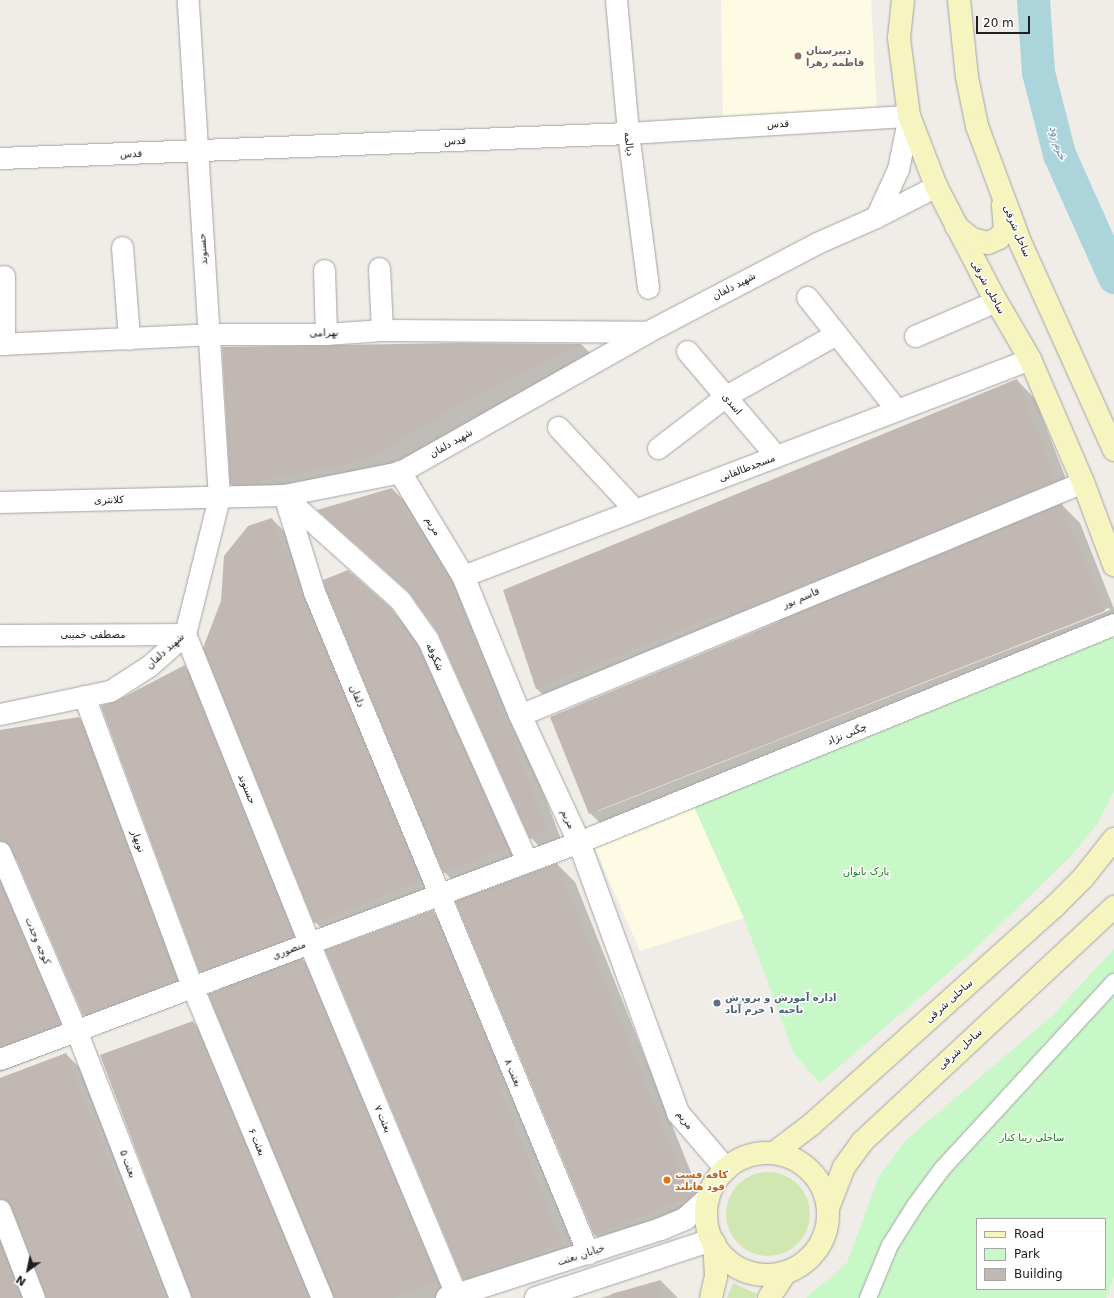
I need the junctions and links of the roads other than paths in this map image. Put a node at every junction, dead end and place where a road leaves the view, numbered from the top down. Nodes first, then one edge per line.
1 (188, 0) edge
2 (616, 0) edge
3 (959, 0) edge
4 (901, 2) edge
5 (909, 116) junction
6 (628, 133) junction
7 (197, 152) junction
8 (0, 158) edge
9 (936, 186) junction
10 (1002, 196) junction
11 (876, 217) junction
12 (955, 225) junction
13 (122, 247) dead end
14 (379, 268) dead end
15 (324, 270) dead end
16 (1036, 275) junction
17 (4, 276) dead end
18 (648, 288) dead end
19 (993, 296) junction
20 (807, 297) dead end
21 (382, 330) junction
22 (647, 332) junction
23 (209, 334) junction
24 (326, 334) junction
25 (836, 334) junction
26 (915, 336) dead end
27 (129, 339) junction
28 (2, 344) edge
29 (687, 351) dead end
30 (1030, 359) junction
31 (726, 396) junction
32 (897, 410) junction
33 (558, 427) dead end
34 (658, 448) dead end
35 (1114, 450) edge
36 (776, 456) junction
37 (400, 472) junction
38 (1083, 482) junction
39 (284, 495) junction
40 (219, 498) junction
41 (0, 502) edge
42 (635, 510) junction
43 (1114, 565) edge
44 (463, 576) junction
45 (1114, 624) edge
46 (186, 634) junction
47 (0, 635) edge
48 (84, 696) junction
49 (0, 714) edge
50 (520, 715) junction
51 (1114, 839) edge
52 (579, 842) junction
53 (0, 852) edge
54 (527, 861) junction
55 (439, 894) junction
56 (1114, 907) edge
57 (309, 943) junction
58 (1114, 982) edge
59 (192, 986) junction
60 (76, 1030) junction
61 (0, 1058) edge
62 (774, 1153) junction
63 (726, 1169) junction
64 (708, 1198) junction
65 (828, 1208) junction
66 (0, 1210) edge
67 (713, 1242) junction
68 (588, 1253) junction
69 (786, 1272) junction
70 (452, 1297) edge
71 (34, 1298) edge
72 (180, 1298) edge
73 (322, 1298) edge
74 (536, 1298) edge
75 (711, 1298) edge
76 (769, 1298) edge
77 (868, 1298) edge

1 - 7 street, حسنوند
2 - 6 street, دیالمه
3 - 10 main road, ساحل شرقی
4 - 5 main road, ساحلی شرقی
5 - 6 street, قدس
5 - 9 main road, ساحلی شرقی
5 - 11 street
6 - 7 street, قدس
6 - 18 street, دیالمه
7 - 8 street, قدس
7 - 23 street, حسنوند
9 - 11 street, شهید دلفان
9 - 12 main road, ساحلی شرقی
10 - 12 main road
10 - 16 main road, ساحل شرقی
11 - 22 street, شهید دلفان
12 - 19 main road, ساحلی شرقی
13 - 27 street
14 - 21 street
15 - 24 street
16 - 19 main road
16 - 35 main road, ساحل شرقی
17 - 28 street
19 - 26 street
19 - 30 main road, ساحلی شرقی
20 - 25 street
21 - 22 street, بهرامی
21 - 24 street, بهرامی
22 - 37 street, شهید دلفان
23 - 24 street, بهرامی
23 - 27 street, بهرامی
23 - 40 street, حسنوند
25 - 31 street
25 - 32 street
27 - 28 street, بهرامی
29 - 31 street, اسدی
30 - 32 street, مسجدطالقانی
30 - 38 main road, ساحلی شرقی
31 - 34 street
31 - 36 street, اسدی
32 - 36 street, مسجدطالقانی
33 - 42 street
36 - 42 street, مسجدطالقانی
37 - 39 street, شهید دلفان
37 - 44 street, مریم
38 - 43 main road, ساحلی شرقی
38 - 50 street, قاسم پور
39 - 40 street, شهید دلفان
39 - 54 street, شکوفه
39 - 55 street, دلفان
40 - 41 street, کلانتری
40 - 46 street, شهید دلفان
42 - 44 street, مسجدطالقانی
44 - 50 street, مریم
45 - 52 street, چگنی نژاد
46 - 47 street, مصطفی خمینی
46 - 48 street, شهید دلفان
46 - 57 street, حسنوند
48 - 49 street, شهید دلفان
48 - 59 street, نوبهار
50 - 52 street, مریم
51 - 62 main road, ساحلی شرقی
52 - 54 street, منصوری
52 - 63 street, مریم
53 - 60 street, کوچه وحدت
54 - 55 street, منصوری
55 - 57 street, منصوری
55 - 68 street, بعثت ۸
56 - 65 main road, ساحل شرقی
57 - 59 street, منصوری
57 - 70 street, بعثت ۷
58 - 77 street
59 - 60 street, منصوری
59 - 73 street, بعثت ۶
60 - 61 street, منصوری
60 - 72 street, بعثت ۵
62 - 63 main road
62 - 65 main road
63 - 64 main road
64 - 67 main road
64 - 68 street, خیابان بعثت
65 - 69 main road
66 - 71 street
67 - 69 main road
67 - 74 street
67 - 75 main road
68 - 70 street, خیابان بعثت
69 - 76 main road

